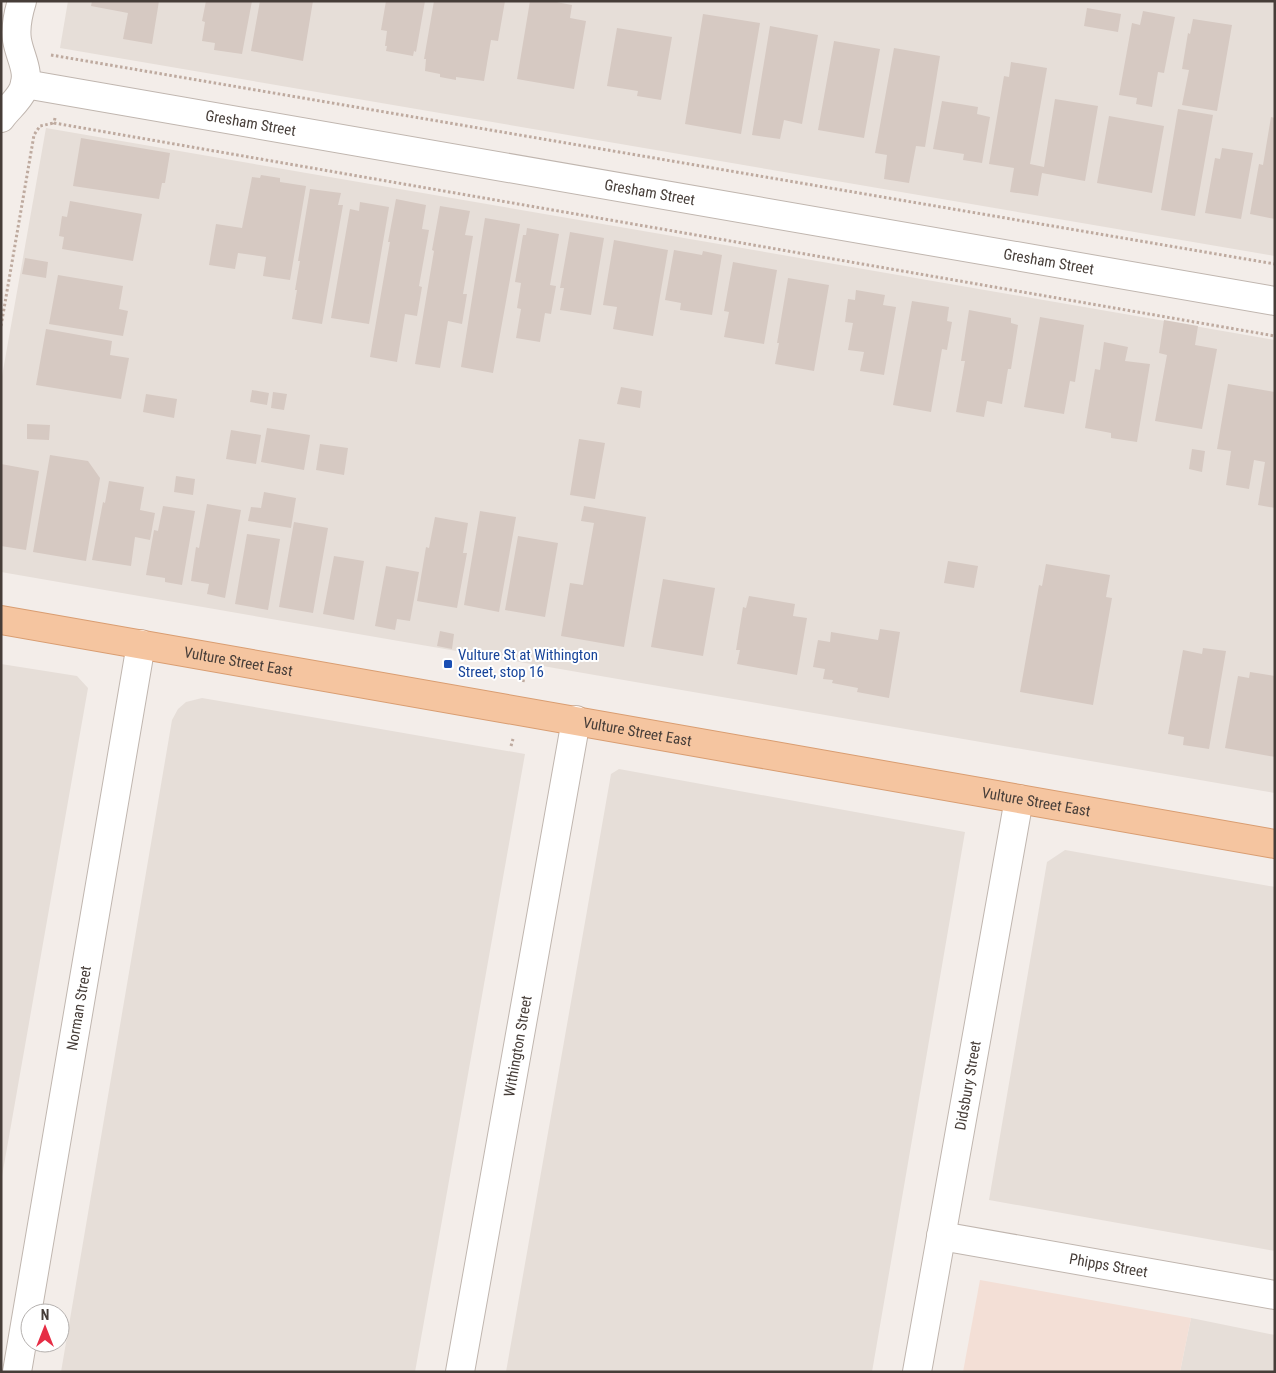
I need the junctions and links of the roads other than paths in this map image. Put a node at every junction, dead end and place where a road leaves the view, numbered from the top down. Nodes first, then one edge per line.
1 (22, 1) edge
2 (25, 84) junction
3 (1, 118) edge
4 (1275, 301) edge
5 (1, 620) edge
6 (141, 644) junction
7 (576, 720) junction
8 (1019, 799) junction
9 (1275, 844) edge
10 (941, 1236) junction
11 (1275, 1295) edge
12 (17, 1372) edge
13 (460, 1372) edge
14 (917, 1372) edge

1 - 2 street
2 - 3 street
2 - 4 street, Gresham Street
5 - 6 main road, Vulture Street East
6 - 7 main road, Vulture Street East
6 - 12 street, Norman Street
7 - 8 main road, Vulture Street East
7 - 13 street, Withington Street
8 - 9 main road, Vulture Street East
8 - 10 street, Didsbury Street
10 - 11 street, Phipps Street
10 - 14 street, Didsbury Street

